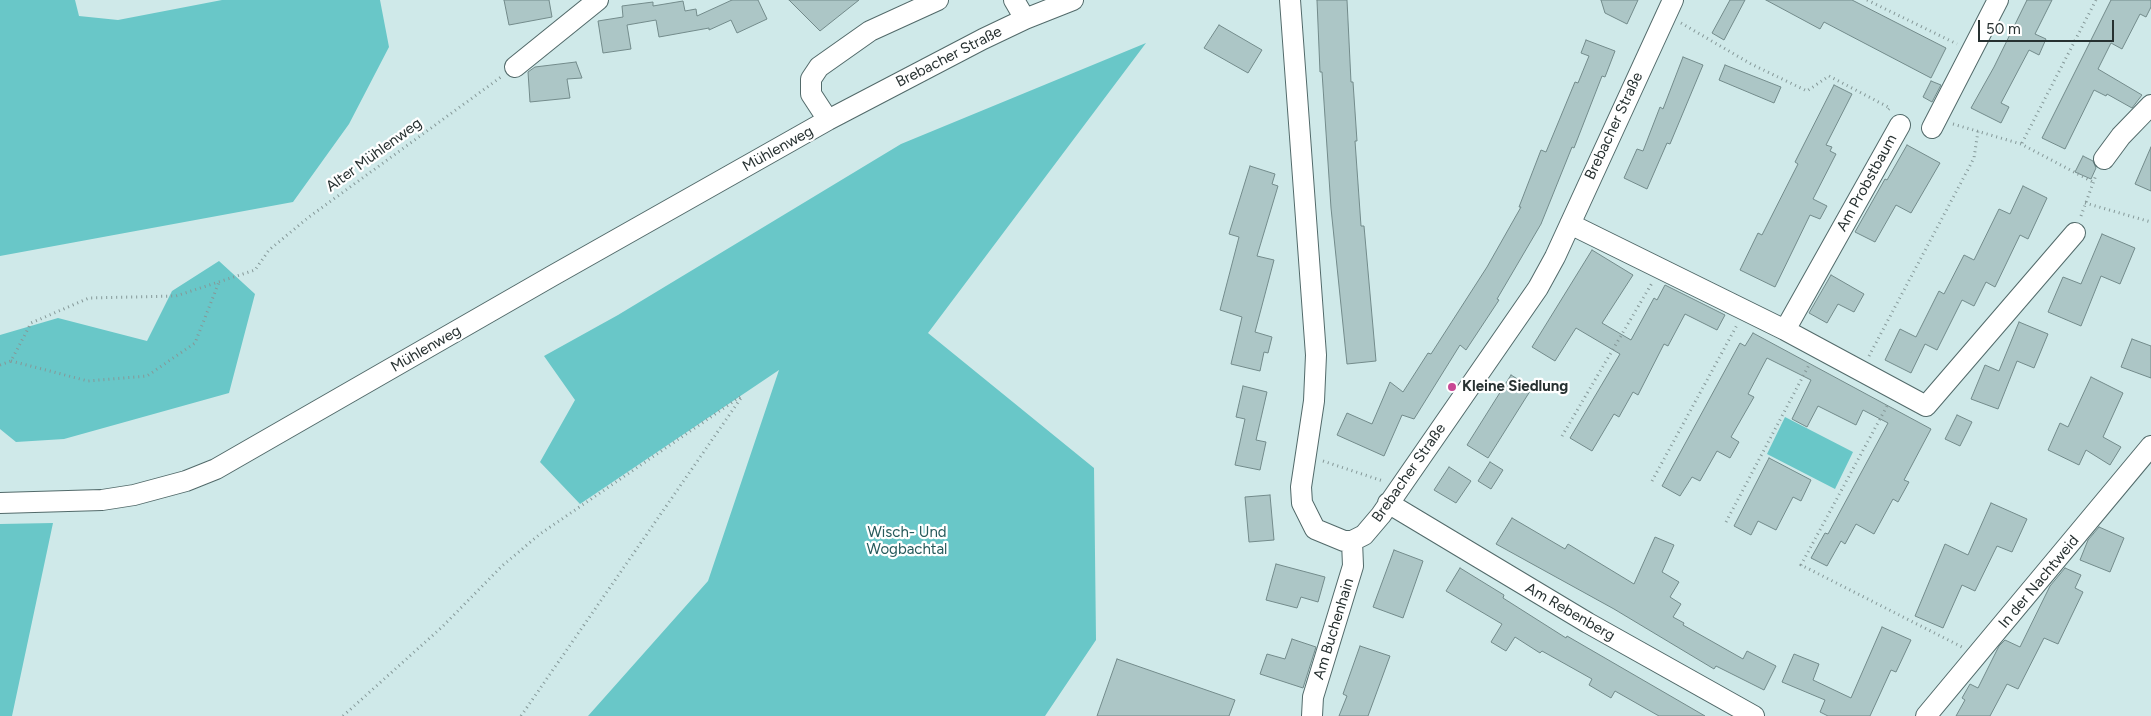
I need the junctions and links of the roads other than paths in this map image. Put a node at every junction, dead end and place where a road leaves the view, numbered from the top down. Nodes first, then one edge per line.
1 (598, 0) edge
2 (938, 0) edge
3 (1014, 0) edge
4 (1073, 0) edge
5 (1290, 0) edge
6 (1998, 0) edge
7 (1669, 8) edge
8 (1025, 19) junction
9 (515, 67) road end
10 (2151, 105) edge
11 (828, 120) junction
12 (1935, 123) road end
13 (1900, 125) road end
14 (2104, 159) road end
15 (1570, 224) junction
16 (2075, 233) road end
17 (1785, 330) junction
18 (2151, 446) edge
19 (0, 503) edge
20 (1388, 503) junction
21 (1352, 541) junction
22 (1312, 716) edge
23 (1754, 716) edge
24 (1926, 716) edge

1 - 9 street
2 - 11 street
3 - 8 street
4 - 8 street, Brebacher Straße
5 - 21 street
6 - 12 street
7 - 15 street, Brebacher Straße
8 - 11 street, Brebacher Straße
10 - 14 street
11 - 19 street, Mühlenweg
13 - 17 street, Am Probstbaum
15 - 17 street
15 - 20 street, Brebacher Straße
16 - 17 street
18 - 24 street, In der Nachtweid
20 - 21 street, Brebacher Straße
20 - 23 street, Am Rebenberg
21 - 22 street, Am Buchenhain

